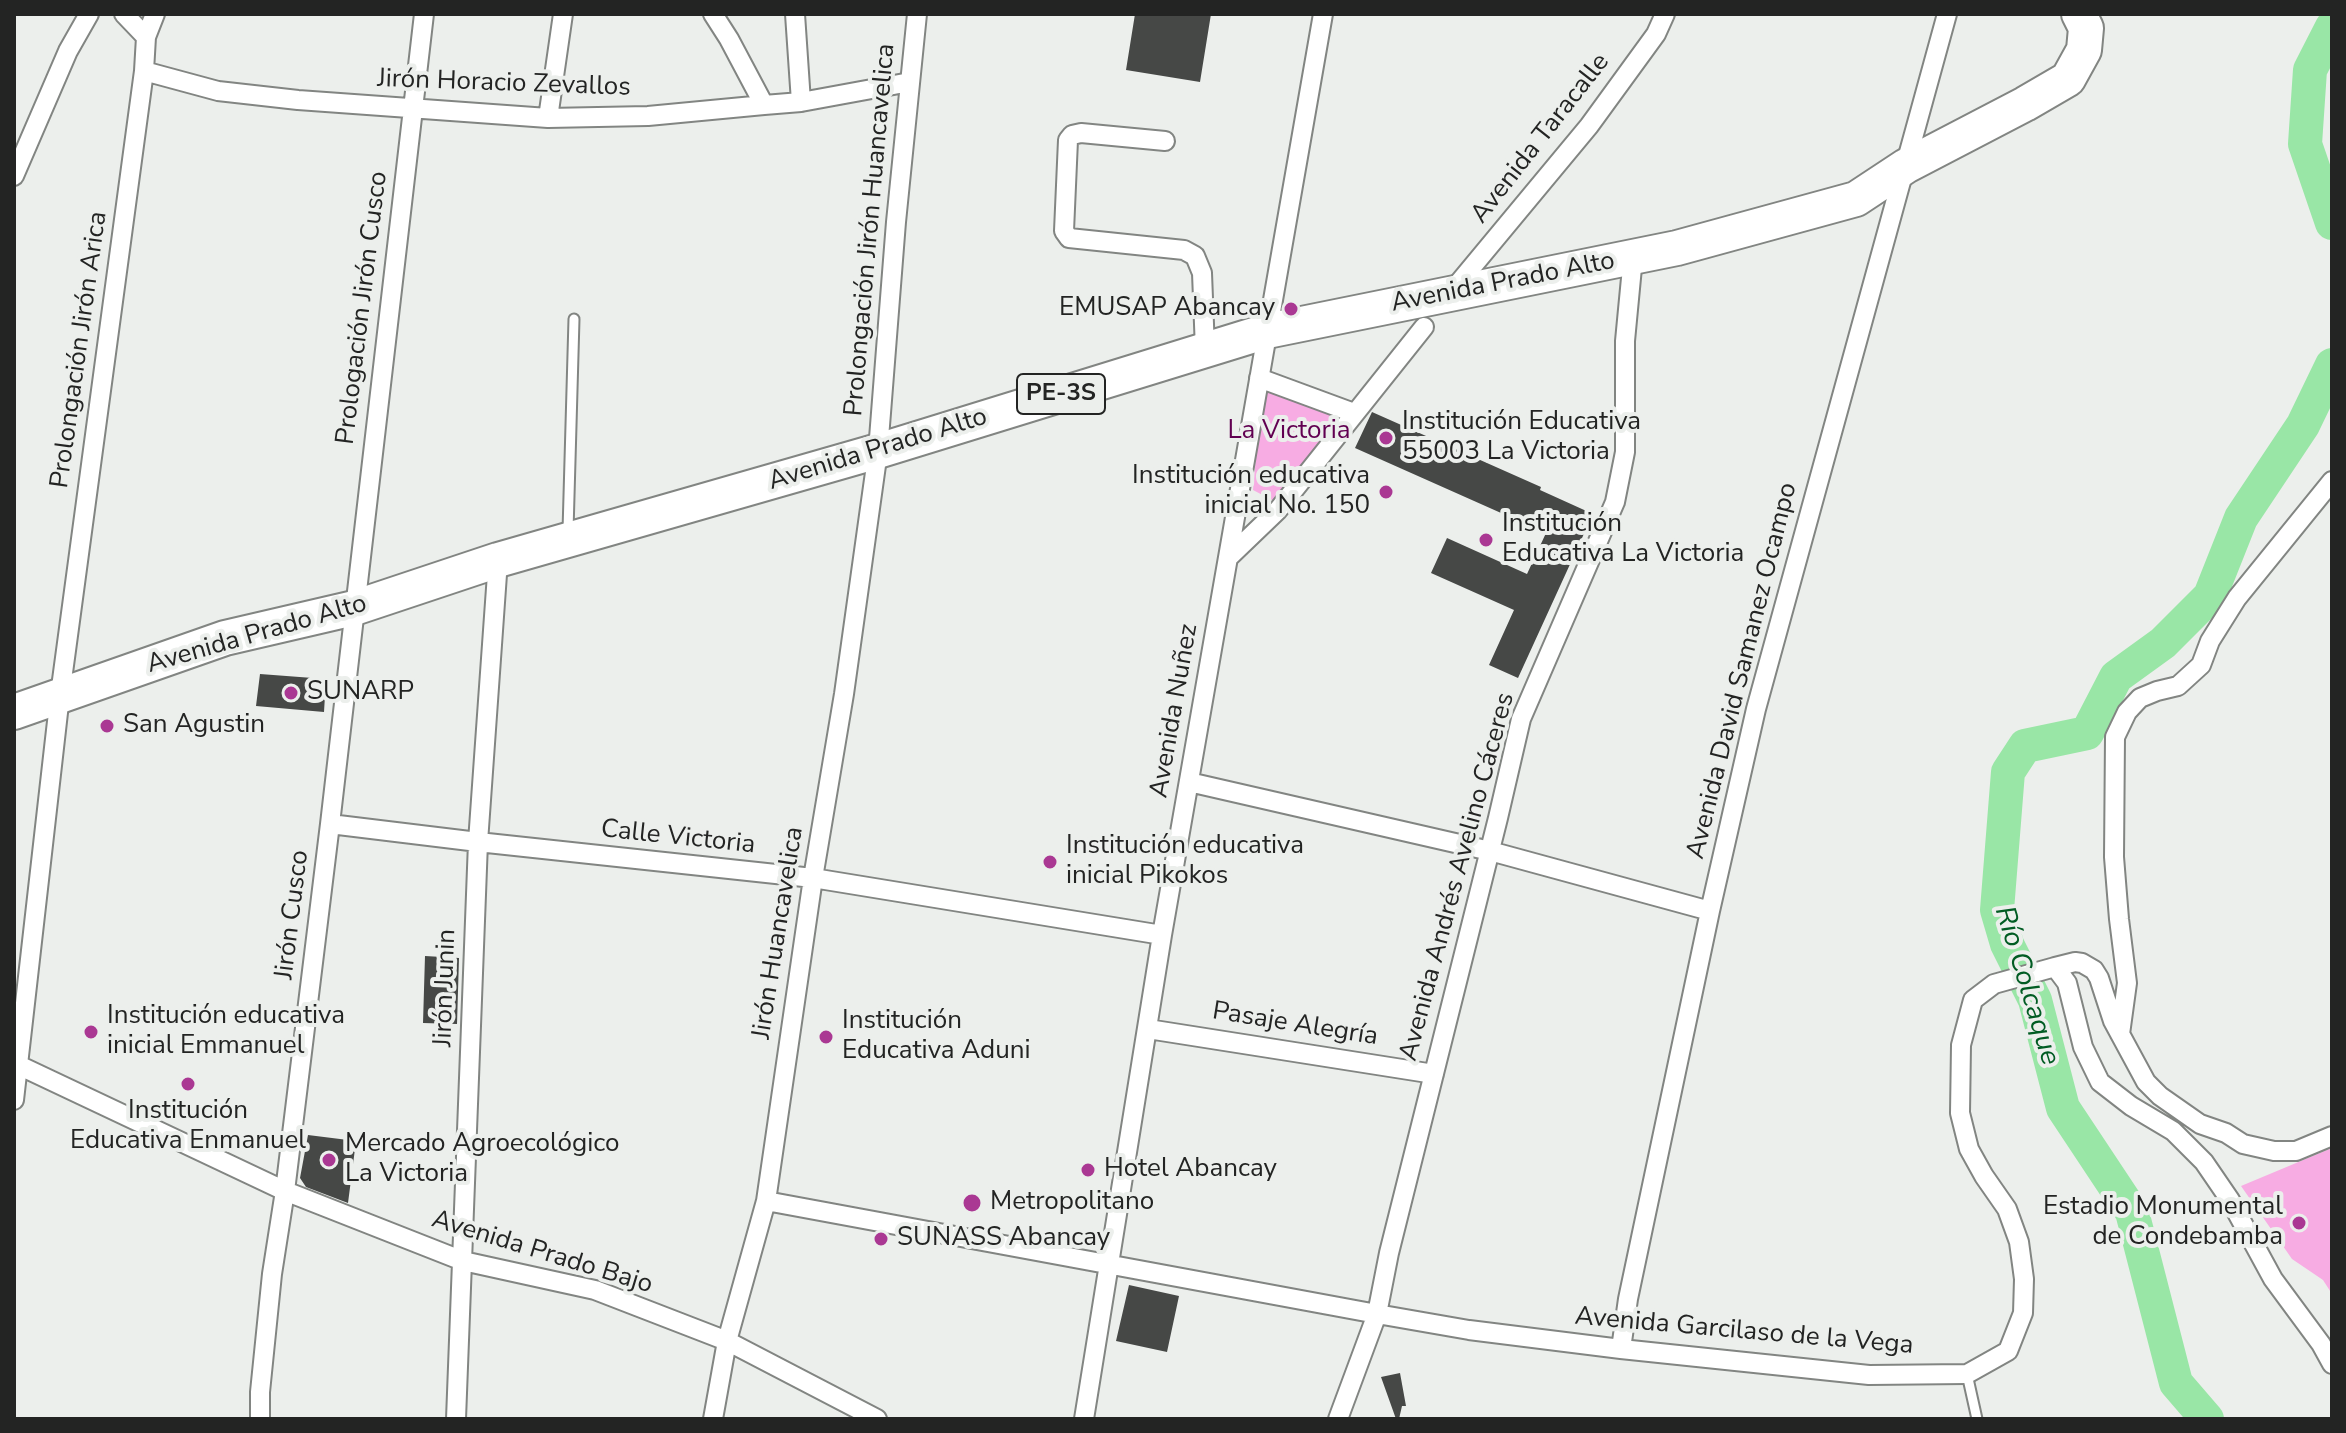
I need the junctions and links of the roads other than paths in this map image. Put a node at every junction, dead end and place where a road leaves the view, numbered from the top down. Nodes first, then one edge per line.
1 (89, 14) edge
2 (124, 14) edge
3 (155, 14) edge
4 (424, 14) edge
5 (563, 14) edge
6 (713, 14) edge
7 (795, 14) edge
8 (917, 14) edge
9 (1323, 14) edge
10 (1665, 14) edge
11 (1947, 14) edge
12 (2079, 14) edge
13 (146, 37) junction
14 (144, 71) junction
15 (910, 82) junction
16 (801, 102) junction
17 (764, 105) junction
18 (413, 108) junction
19 (548, 118) junction
20 (1165, 141) dead end
21 (1906, 166) junction
22 (14, 176) edge
23 (1633, 257) junction
24 (1451, 293) junction
25 (574, 319) dead end
26 (1424, 327) dead end
27 (1267, 331) junction
28 (1205, 350) junction
29 (1259, 378) junction
30 (1354, 413) junction
31 (878, 451) junction
32 (2332, 481) edge
33 (568, 540) junction
34 (1229, 557) junction
35 (498, 560) junction
36 (354, 608) junction
37 (60, 695) junction
38 (14, 712) edge
39 (1189, 782) junction
40 (330, 824) junction
41 (478, 842) junction
42 (1490, 851) junction
43 (813, 878) junction
44 (1710, 911) junction
45 (1162, 935) junction
46 (2051, 968) junction
47 (1148, 1029) junction
48 (2120, 1034) junction
49 (16, 1064) edge
50 (1434, 1074) junction
51 (14, 1100) edge
52 (2332, 1136) edge
53 (285, 1191) junction
54 (766, 1201) junction
55 (463, 1261) junction
56 (1110, 1266) junction
57 (1377, 1314) junction
58 (727, 1341) junction
59 (1621, 1349) junction
60 (2332, 1364) edge
61 (1967, 1374) junction
62 (260, 1419) edge
63 (456, 1419) edge
64 (713, 1419) edge
65 (877, 1419) edge
66 (1084, 1419) edge
67 (1338, 1419) edge
68 (1977, 1419) edge

1 - 22 street
2 - 13 street
3 - 13 street, Prolongación Jirón Arica
4 - 18 street, Prologación Jirón Cusco
5 - 19 street
6 - 17 street
7 - 16 street
8 - 15 street, Prolongación Jirón Huancavelica
9 - 27 street, Avenida Nuñez
10 - 24 street, Avenida Taracalle
11 - 21 street, Avenida David Samanez Ocampo
12 - 21 highway, Avenida Prado Alto / PE-3S
13 - 14 street, Prolongación Jirón Arica
14 - 18 street, Jirón Horacio Zevallos
14 - 37 street, Prolongación Jirón Arica
15 - 16 street, Jirón Horacio Zevallos
15 - 31 street, Prolongación Jirón Huancavelica
16 - 17 street, Jirón Horacio Zevallos
17 - 19 street, Jirón Horacio Zevallos
18 - 19 street, Jirón Horacio Zevallos
18 - 36 street, Prologación Jirón Cusco
20 - 28 street
21 - 23 highway, Avenida Prado Alto / PE-3S
21 - 44 street, Avenida David Samanez Ocampo
23 - 24 highway, Avenida Prado Alto / PE-3S
23 - 42 street, Avenida Andrés Avelino Cáceres
24 - 27 highway, Avenida Prado Alto / PE-3S
25 - 33 lane
26 - 30 street
27 - 28 highway, Avenida Prado Alto / PE-3S
27 - 29 street, Avenida Nuñez
28 - 31 highway, Avenida Prado Alto / PE-3S
29 - 30 street
29 - 34 street, Avenida Nuñez
30 - 34 street
31 - 33 highway, Avenida Prado Alto / PE-3S
31 - 43 street, Jirón Huancavelica
32 - 48 street
33 - 35 highway, Avenida Prado Alto / PE-3S
34 - 39 street, Avenida Nuñez
35 - 36 highway, Avenida Prado Alto / PE-3S
35 - 41 street, Jirón Junin
36 - 37 highway, Avenida Prado Alto / PE-3S
36 - 40 street, Jirón Cusco
37 - 38 highway, Avenida Prado Alto / PE-3S
37 - 49 street, Prolongación Jirón Arica
39 - 42 street
39 - 45 street, Avenida Nuñez
40 - 41 street, Calle Victoria
40 - 53 street, Jirón Cusco
41 - 43 street, Calle Victoria
41 - 55 street, Jirón Junin
42 - 44 street
42 - 50 street, Avenida Andrés Avelino Cáceres
43 - 45 street, Calle Victoria
43 - 54 street, Jirón Huancavelica
44 - 59 street, Avenida David Samanez Ocampo
45 - 47 street, Avenida Nuñez
46 - 48 street, Avenida Garcilaso de la Vega
46 - 60 street
46 - 61 street, Avenida Garcilaso de la Vega
47 - 50 street, Pasaje Alegría
47 - 56 street, Avenida Nuñez
48 - 52 street, Avenida Garcilaso de la Vega
49 - 51 street, Prolongación Jirón Arica
49 - 53 street, Avenida Prado Bajo
50 - 57 street, Avenida Andrés Avelino Cáceres
53 - 55 street, Avenida Prado Bajo
53 - 62 street, Jirón Cusco
54 - 56 street, Avenida Garcilaso de la Vega
54 - 58 street, Jirón Huancavelica
55 - 58 street, Avenida Prado Bajo
55 - 63 street, Jirón Junin
56 - 57 street, Avenida Garcilaso de la Vega
56 - 66 street, Avenida Nuñez
57 - 59 street, Avenida Garcilaso de la Vega
57 - 67 street, Avenida Andrés Avelino Cáceres
58 - 64 street, Jirón Huancavelica
58 - 65 street, Avenida Prado Bajo
59 - 61 street, Avenida Garcilaso de la Vega
61 - 68 lane

